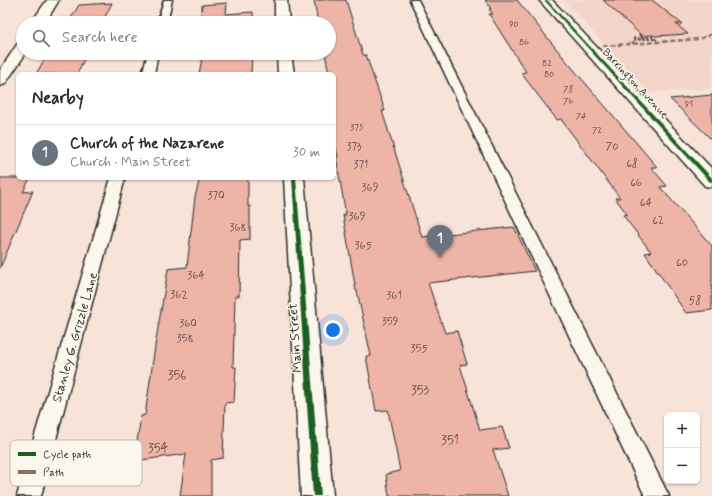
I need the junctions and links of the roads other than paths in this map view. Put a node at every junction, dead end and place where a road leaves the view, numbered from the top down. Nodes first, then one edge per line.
1 (53, 0) edge
2 (168, 0) edge
3 (280, 0) edge
4 (414, 0) edge
5 (545, 0) edge
6 (43, 16) edge
7 (164, 16) edge
8 (281, 16) edge
9 (16, 57) edge
10 (152, 60) edge
11 (285, 60) edge
12 (149, 72) edge
13 (286, 72) edge
14 (0, 81) edge
15 (117, 180) edge
16 (294, 180) edge
17 (712, 181) edge
18 (45, 440) edge
19 (32, 486) edge
20 (29, 496) edge
21 (317, 496) edge
22 (657, 496) edge

1 - 6 street
2 - 7 lane
3 - 8 street
4 - 22 lane
5 - 17 street, Barrington Avenue
9 - 14 street
10 - 12 lane
11 - 13 street
15 - 18 lane, Stanley G. Grizzle Lane
16 - 21 street, Main Street
19 - 20 lane, Stanley G. Grizzle Lane

